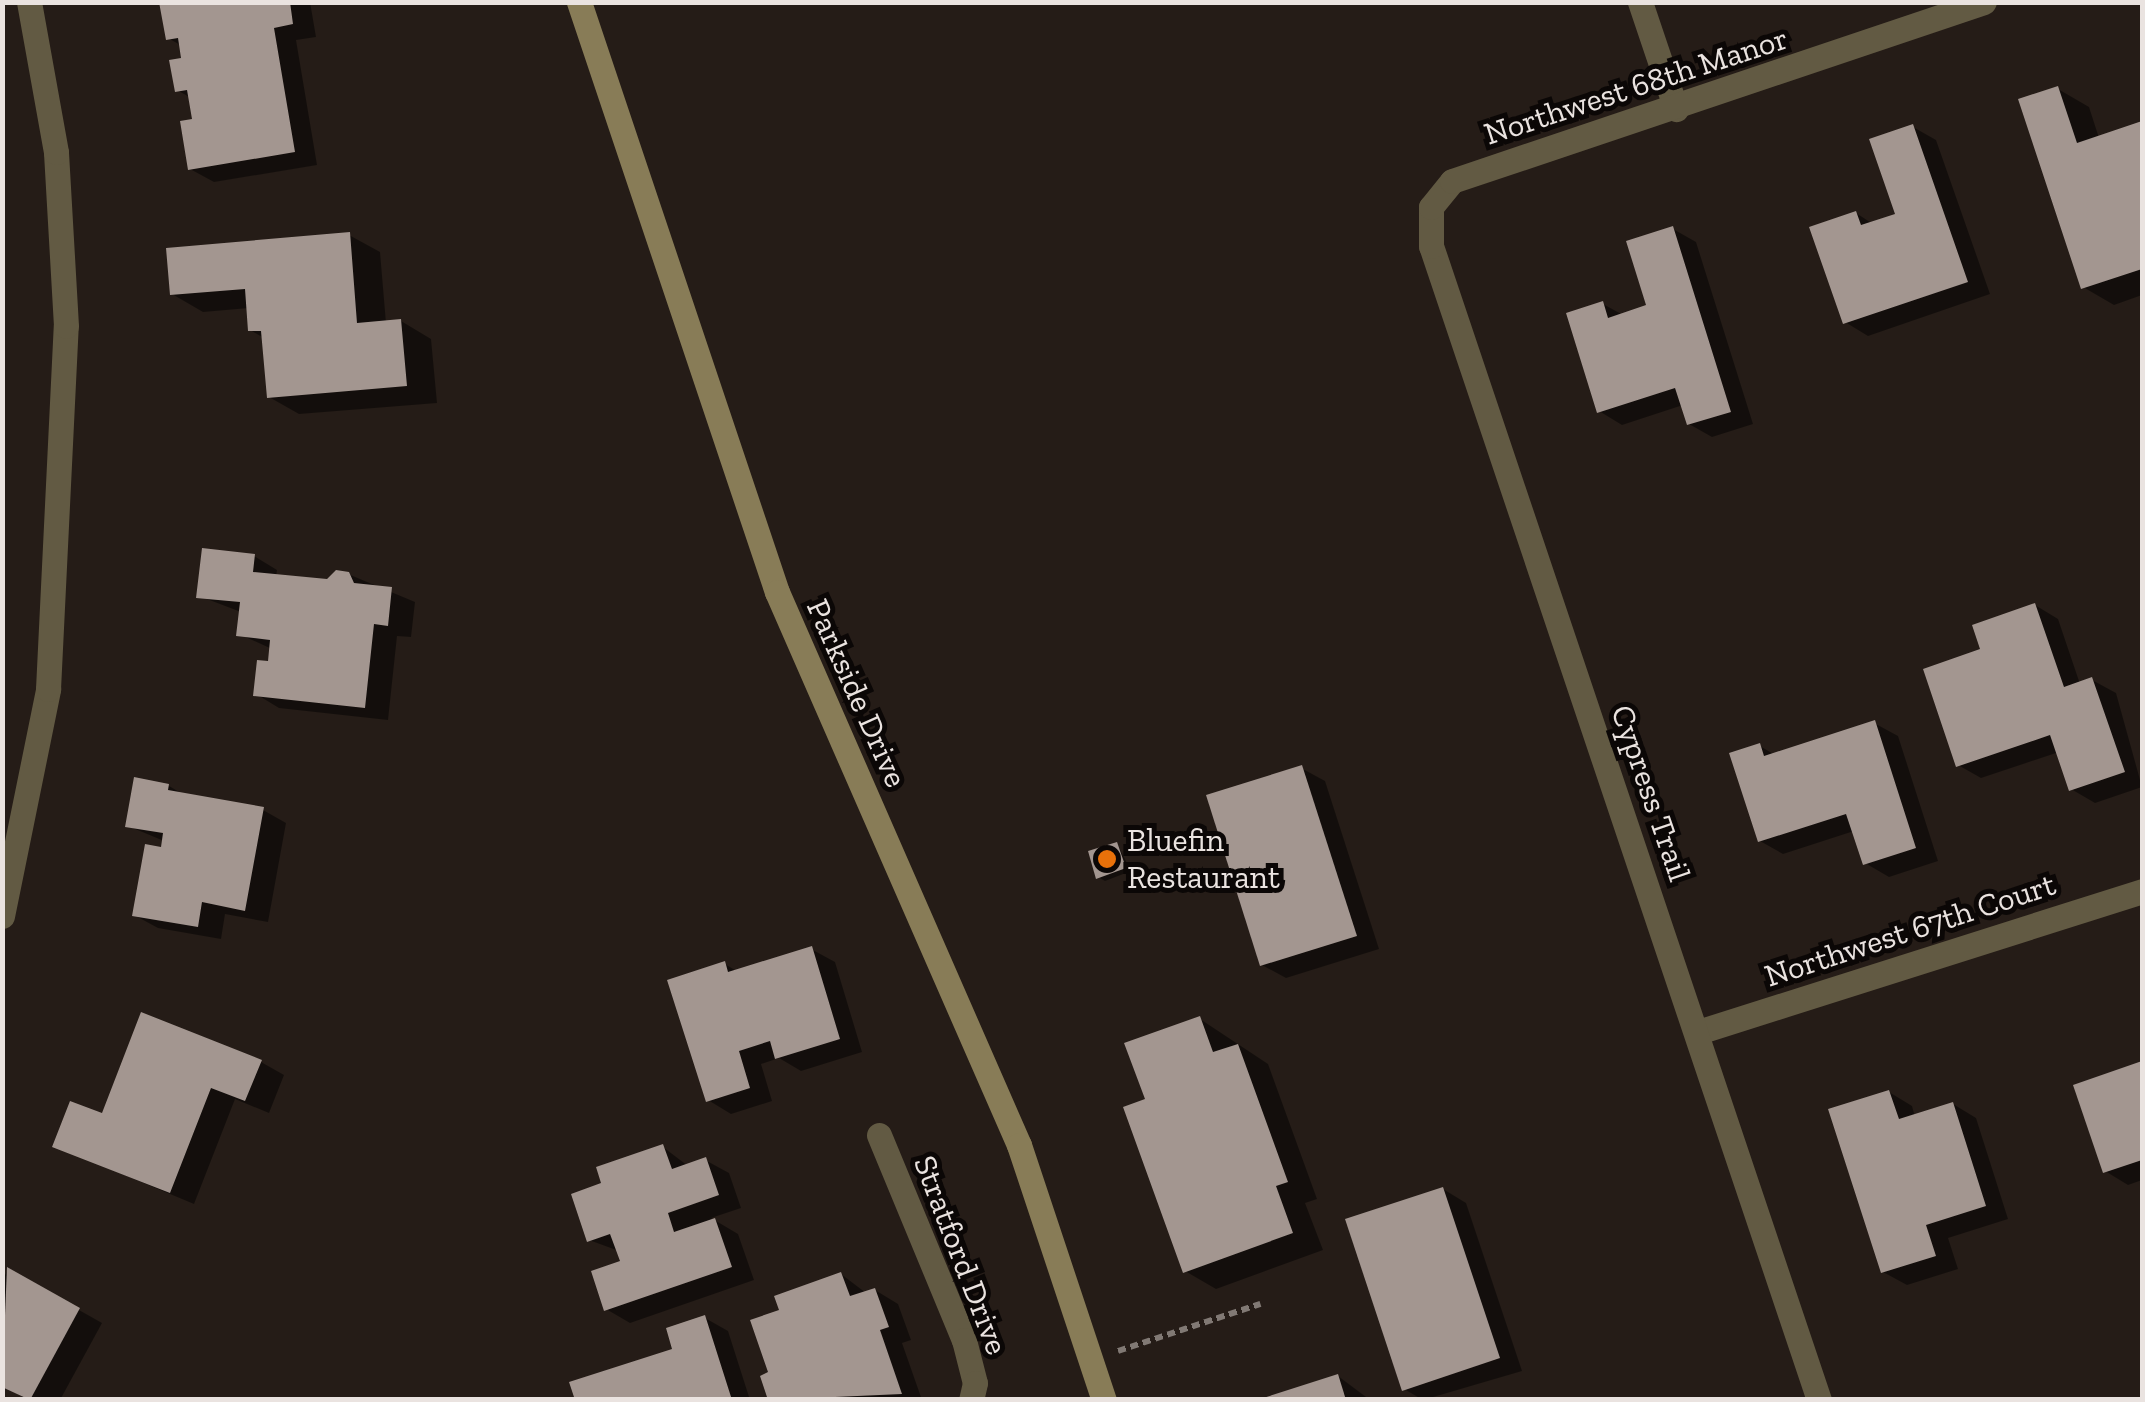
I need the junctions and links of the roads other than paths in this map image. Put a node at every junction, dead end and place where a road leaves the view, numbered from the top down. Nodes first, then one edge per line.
1 (29, 2) edge
2 (579, 2) edge
3 (1640, 2) edge
4 (1984, 2) edge
5 (1676, 109) junction
6 (1432, 207) joint
7 (2142, 891) edge
8 (2, 916) edge
9 (1698, 1032) junction
10 (879, 1135) dead end
11 (971, 1400) edge
12 (1104, 1400) edge
13 (1819, 1400) edge

1 - 8 street
2 - 12 street, Parkside Drive
3 - 5 street
4 - 5 street, Northwest 68th Manor
5 - 6 street, Northwest 68th Manor
6 - 9 street, Cypress Trail
7 - 9 street, Northwest 67th Court
9 - 13 street, Cypress Trail
10 - 11 street, Stratford Drive

